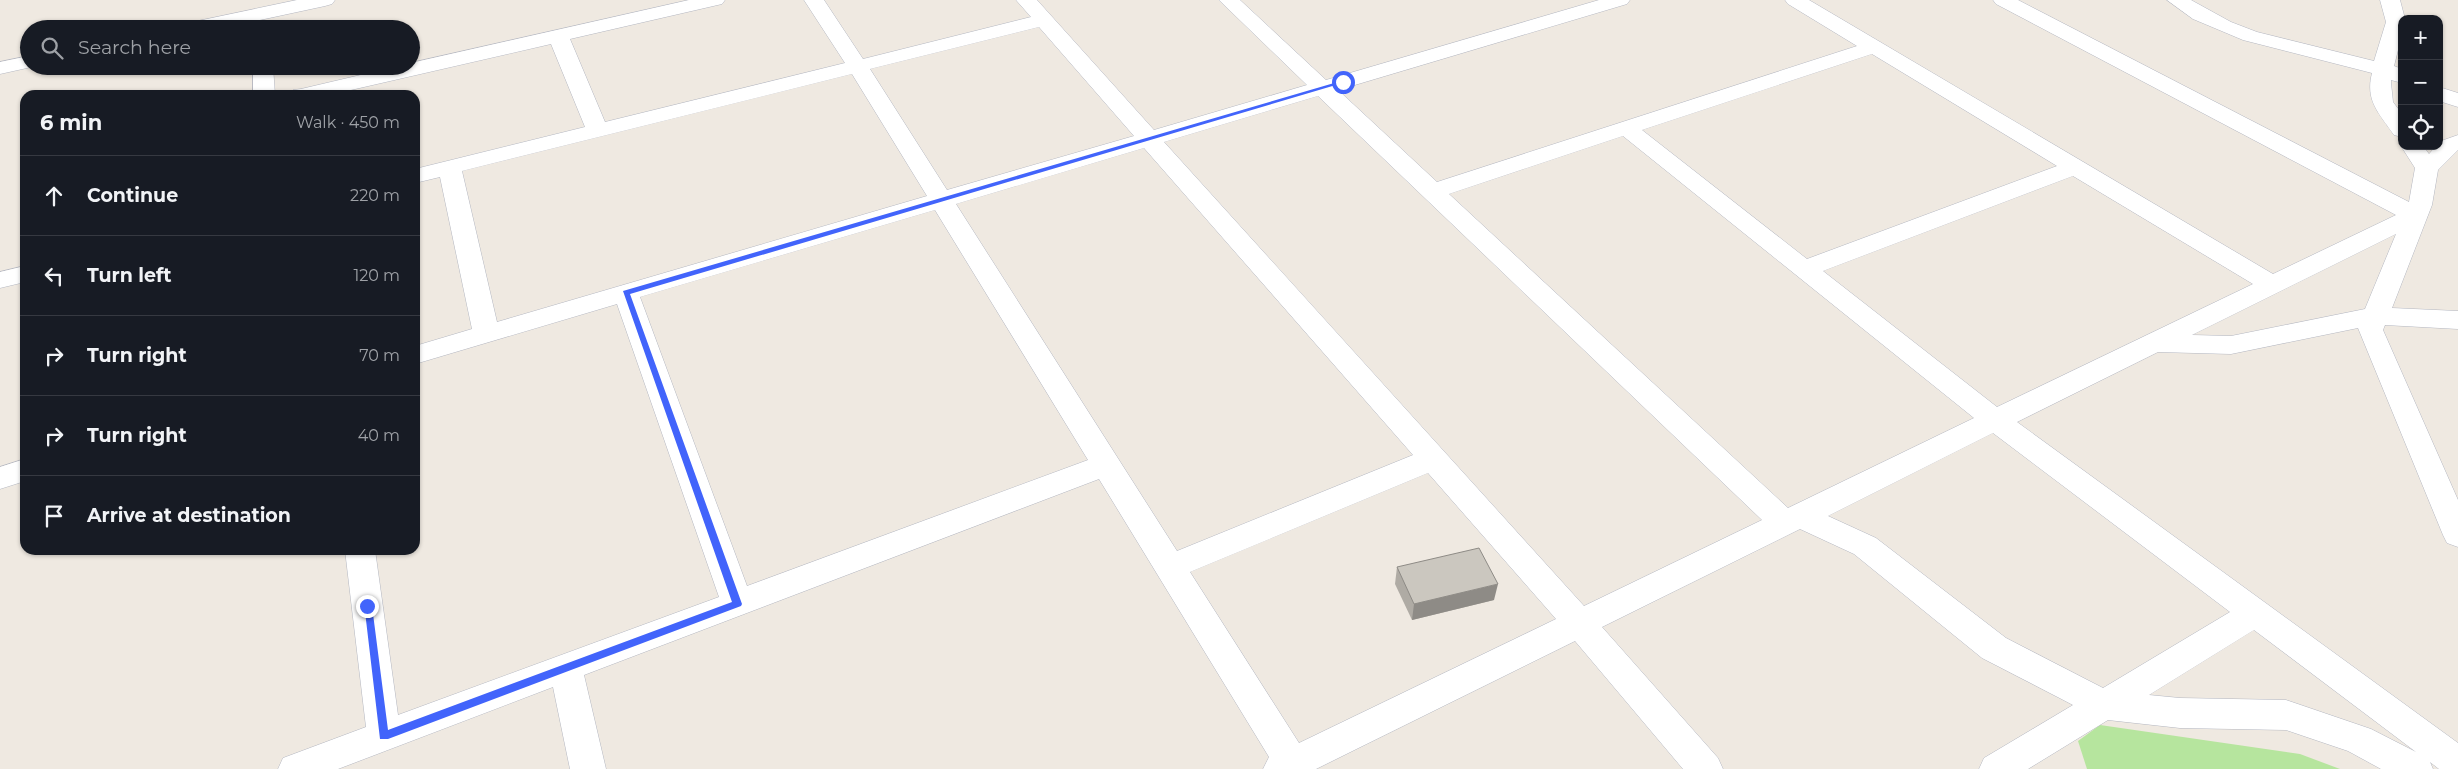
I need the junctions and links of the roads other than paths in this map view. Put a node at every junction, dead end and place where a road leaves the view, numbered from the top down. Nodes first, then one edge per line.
1 (325, 0) edge
2 (715, 0) edge
3 (814, 0) edge
4 (1620, 0) edge
5 (1794, 0) edge
6 (2003, 0) edge
7 (2177, 0) edge
8 (2390, 0) edge
9 (1234, 1) edge
10 (1035, 10) edge
11 (260, 14) edge
12 (231, 20) edge
13 (558, 36) junction
14 (1874, 47) junction
15 (20, 64) edge
16 (857, 65) junction
17 (0, 68) edge
18 (420, 68) edge
19 (2392, 73) edge
20 (263, 75) edge
21 (388, 75) edge
22 (1324, 87) junction
23 (264, 90) edge
24 (323, 90) edge
25 (2443, 95) edge
26 (2458, 101) edge
27 (2398, 124) edge
28 (1626, 128) junction
29 (597, 130) junction
30 (1149, 139) junction
31 (2458, 142) edge
32 (2415, 150) edge
33 (450, 167) junction
34 (2075, 167) junction
35 (2427, 168) junction
36 (420, 175) edge
37 (1434, 191) junction
38 (941, 200) junction
39 (2415, 215) junction
40 (1803, 269) junction
41 (20, 275) edge
42 (0, 280) edge
43 (2273, 285) junction
44 (626, 293) junction
45 (2375, 316) junction
46 (2458, 320) edge
47 (486, 334) junction
48 (2154, 343) junction
49 (420, 354) edge
50 (1994, 420) junction
51 (1433, 459) junction
52 (1106, 465) junction
53 (20, 472) edge
54 (0, 478) edge
55 (1793, 519) junction
56 (2458, 535) edge
57 (361, 555) edge
58 (1170, 566) junction
59 (738, 604) junction
60 (2256, 613) junction
61 (1580, 623) junction
62 (566, 668) junction
63 (2104, 705) junction
64 (384, 736) junction
65 (2458, 763) edge
66 (1290, 767) edge
67 (296, 769) edge
68 (588, 769) edge
69 (1706, 769) edge
70 (1997, 769) edge
71 (2415, 769) edge

1 - 11 street
2 - 13 street
3 - 16 street
4 - 22 street
5 - 14 street
6 - 39 street
7 - 19 street
8 - 19 street
9 - 22 street
10 - 16 street
10 - 30 street
11 - 12 street
13 - 18 street
13 - 29 street
14 - 28 street
14 - 34 street
15 - 17 street
16 - 29 street
16 - 38 street
19 - 27 street
20 - 23 street
21 - 24 street
22 - 30 street
22 - 37 street
25 - 26 street
28 - 37 street
28 - 40 street
29 - 33 street
30 - 38 street
30 - 51 street
31 - 35 street
32 - 35 street
33 - 36 street
33 - 47 street
34 - 40 street
34 - 43 street
35 - 39 street
37 - 55 street
38 - 44 street
38 - 52 street
39 - 43 street
39 - 45 street
40 - 50 street
41 - 42 street
43 - 48 street
44 - 47 street
44 - 59 street
45 - 46 street
45 - 48 street
45 - 56 street
47 - 49 street
48 - 50 street
50 - 55 street
50 - 60 street
51 - 58 street
51 - 61 street
52 - 58 street
52 - 59 street
53 - 54 street
55 - 61 street
55 - 63 street
57 - 64 street
58 - 66 street
59 - 62 street
60 - 63 street
60 - 65 street
61 - 66 street
61 - 69 street
62 - 64 street
62 - 68 street
63 - 70 street
63 - 71 street
64 - 67 street

